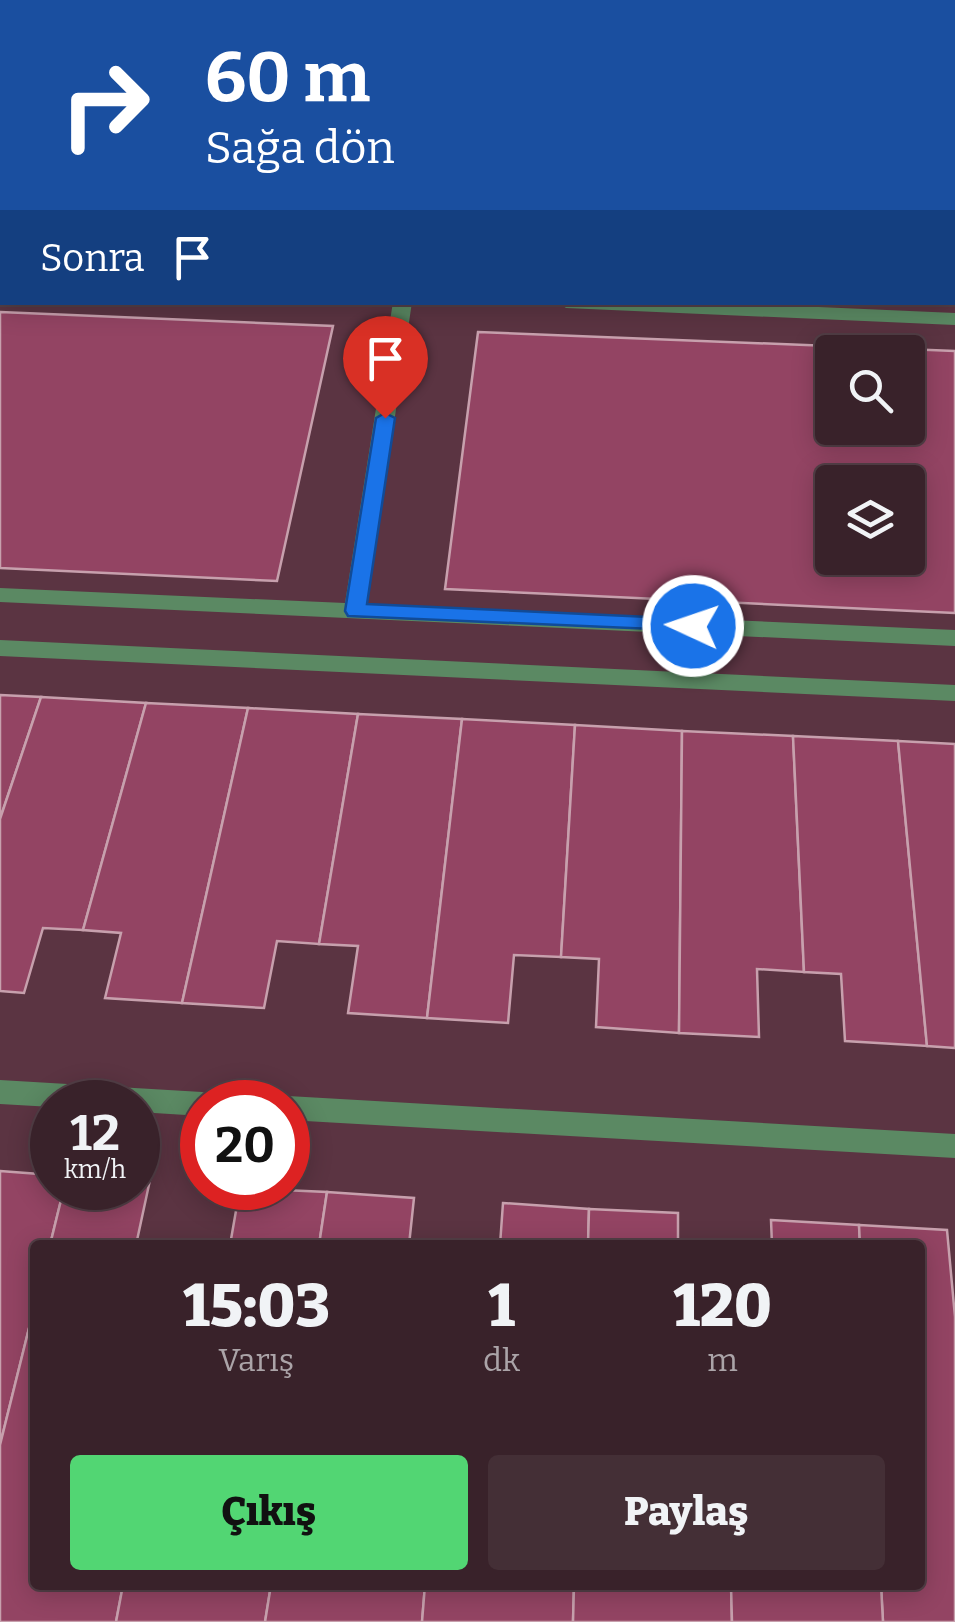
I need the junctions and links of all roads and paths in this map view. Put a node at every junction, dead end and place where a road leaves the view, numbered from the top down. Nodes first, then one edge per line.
1 (403, 305) edge
2 (635, 305) edge
3 (955, 319) edge
4 (0, 595) edge
5 (355, 611) junction
6 (955, 638) edge
7 (0, 648) edge
8 (955, 693) edge
9 (0, 1092) edge
10 (180, 1103) edge
11 (310, 1109) edge
12 (955, 1146) edge

1 - 5 lane
2 - 3 lane
4 - 5 lane
5 - 6 lane
7 - 8 lane
9 - 10 lane
11 - 12 lane

